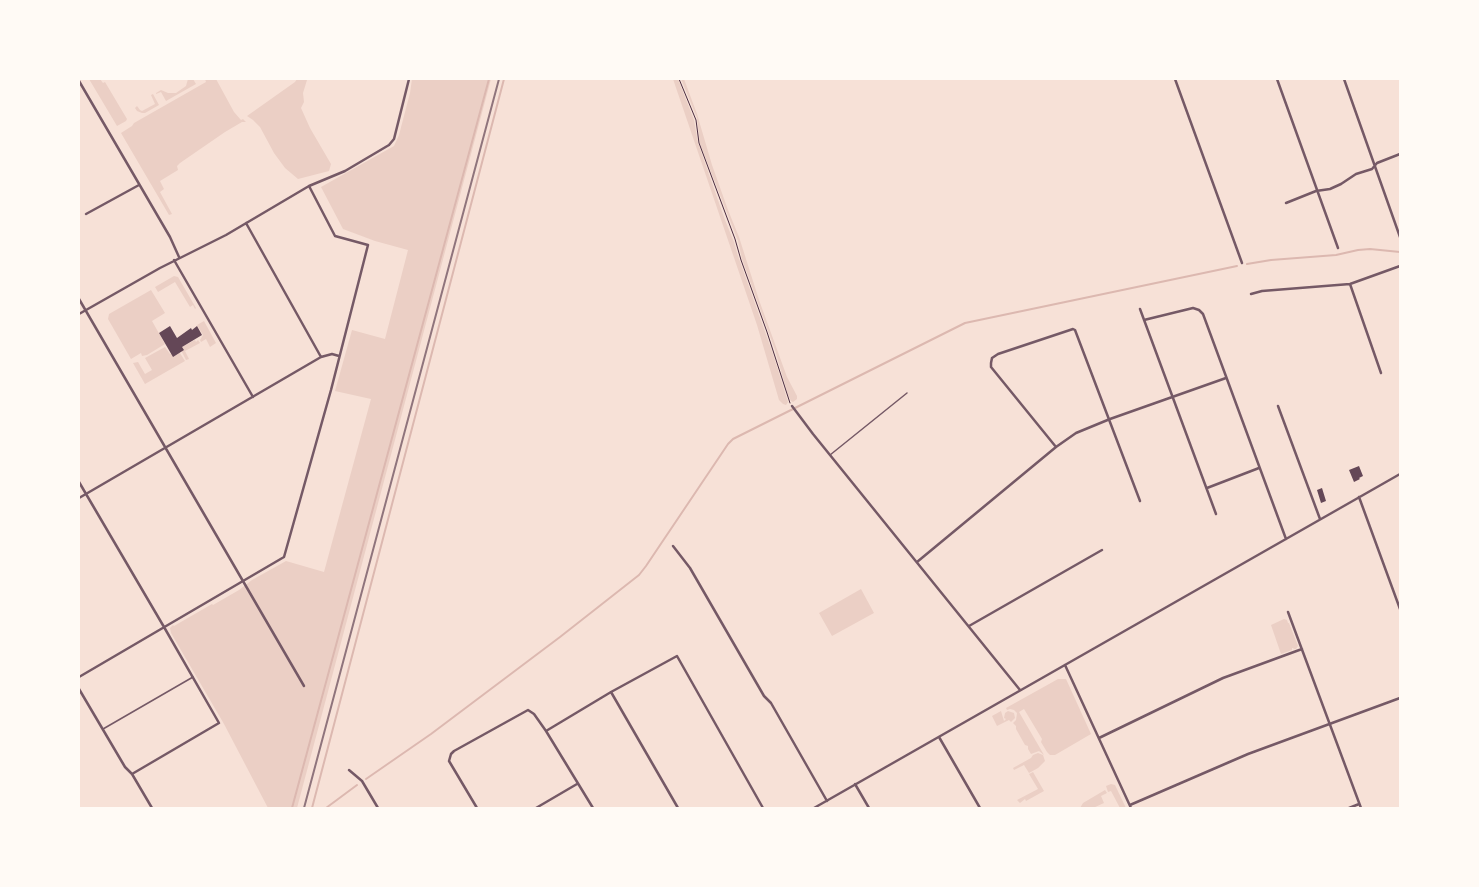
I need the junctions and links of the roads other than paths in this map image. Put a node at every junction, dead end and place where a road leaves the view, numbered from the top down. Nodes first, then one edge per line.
1 (409, 79) edge
2 (1175, 79) edge
3 (1276, 79) edge
4 (1344, 79) edge
5 (79, 81) edge
6 (1400, 154) edge
7 (1375, 165) junction
8 (139, 185) junction
9 (309, 186) junction
10 (1316, 191) junction
11 (1286, 203) dead end
12 (86, 214) dead end
13 (246, 223) junction
14 (1400, 237) edge
15 (1338, 248) dead end
16 (179, 257) junction
17 (174, 260) junction
18 (1242, 263) dead end
19 (1400, 266) edge
20 (1350, 284) junction
21 (1251, 294) dead end
22 (79, 299) edge
23 (86, 310) junction
24 (1140, 310) dead end
25 (79, 314) edge
26 (1144, 320) junction
27 (339, 356) junction
28 (320, 357) junction
29 (1381, 373) dead end
30 (1226, 378) junction
31 (907, 393) dead end
32 (253, 397) junction
33 (1173, 397) junction
34 (792, 406) dead end
35 (1278, 406) dead end
36 (1110, 419) junction
37 (166, 447) junction
38 (1056, 447) junction
39 (830, 455) junction
40 (1259, 468) junction
41 (1400, 474) edge
42 (79, 482) edge
43 (1207, 488) junction
44 (86, 494) junction
45 (1360, 497) junction
46 (79, 498) edge
47 (1140, 501) dead end
48 (1216, 514) dead end
49 (1320, 519) junction
50 (1286, 539) junction
51 (673, 546) dead end
52 (1102, 550) dead end
53 (917, 562) junction
54 (244, 580) junction
55 (1400, 609) edge
56 (1288, 612) dead end
57 (969, 626) junction
58 (164, 627) junction
59 (1302, 649) junction
60 (1065, 665) junction
61 (79, 676) edge
62 (193, 677) junction
63 (304, 686) dead end
64 (79, 689) edge
65 (1020, 690) junction
66 (611, 692) junction
67 (1400, 698) edge
68 (1329, 723) junction
69 (103, 730) junction
70 (546, 731) junction
71 (939, 737) junction
72 (1099, 738) junction
73 (349, 770) dead end
74 (132, 774) junction
75 (577, 784) junction
76 (855, 784) junction
77 (827, 801) junction
78 (1359, 804) junction
79 (1130, 806) edge
80 (152, 808) edge
81 (378, 808) edge
82 (477, 808) edge
83 (536, 808) edge
84 (593, 808) edge
85 (678, 808) edge
86 (763, 808) edge
87 (814, 808) edge
88 (869, 808) edge
89 (980, 808) edge
90 (1349, 808) edge
91 (1360, 808) edge

1 - 9 street
2 - 18 street
3 - 10 street
4 - 7 street
5 - 8 street
6 - 7 street
7 - 10 street
7 - 14 street
8 - 12 street
8 - 16 street
9 - 13 street
9 - 27 street
10 - 11 street
10 - 15 street
13 - 16 street
13 - 28 street
16 - 17 street
17 - 23 street
17 - 32 street
19 - 20 street
20 - 21 street
20 - 29 street
22 - 23 street
23 - 25 street
23 - 37 street
24 - 26 street
26 - 30 street
26 - 33 street
27 - 28 street
27 - 54 street
28 - 32 street
30 - 33 street
30 - 40 street
31 - 39 lane
32 - 37 street
33 - 36 street
33 - 43 street
34 - 39 street
35 - 49 street
36 - 38 street
36 - 38 street
36 - 47 street
37 - 44 street
37 - 54 street
38 - 53 street
39 - 53 street
40 - 43 street
40 - 50 street
41 - 45 street
42 - 44 street
43 - 48 street
44 - 46 street
44 - 58 street
45 - 49 street
45 - 55 street
49 - 50 street
50 - 60 street
51 - 77 street
52 - 57 street
53 - 57 street
54 - 58 street
54 - 63 street
56 - 59 street
57 - 65 street
58 - 61 street
58 - 62 street
59 - 68 street
59 - 72 street
60 - 65 street
60 - 72 street
62 - 69 lane
62 - 74 street
64 - 69 street
65 - 71 street
66 - 70 street
66 - 85 street
66 - 86 street
67 - 68 street
68 - 78 street
68 - 79 street
69 - 74 street
70 - 75 street
70 - 82 street
71 - 76 street
71 - 89 street
72 - 79 street
73 - 81 street
74 - 80 street
75 - 83 street
75 - 84 street
76 - 77 street
76 - 88 street
77 - 87 street
78 - 90 street
78 - 91 street

